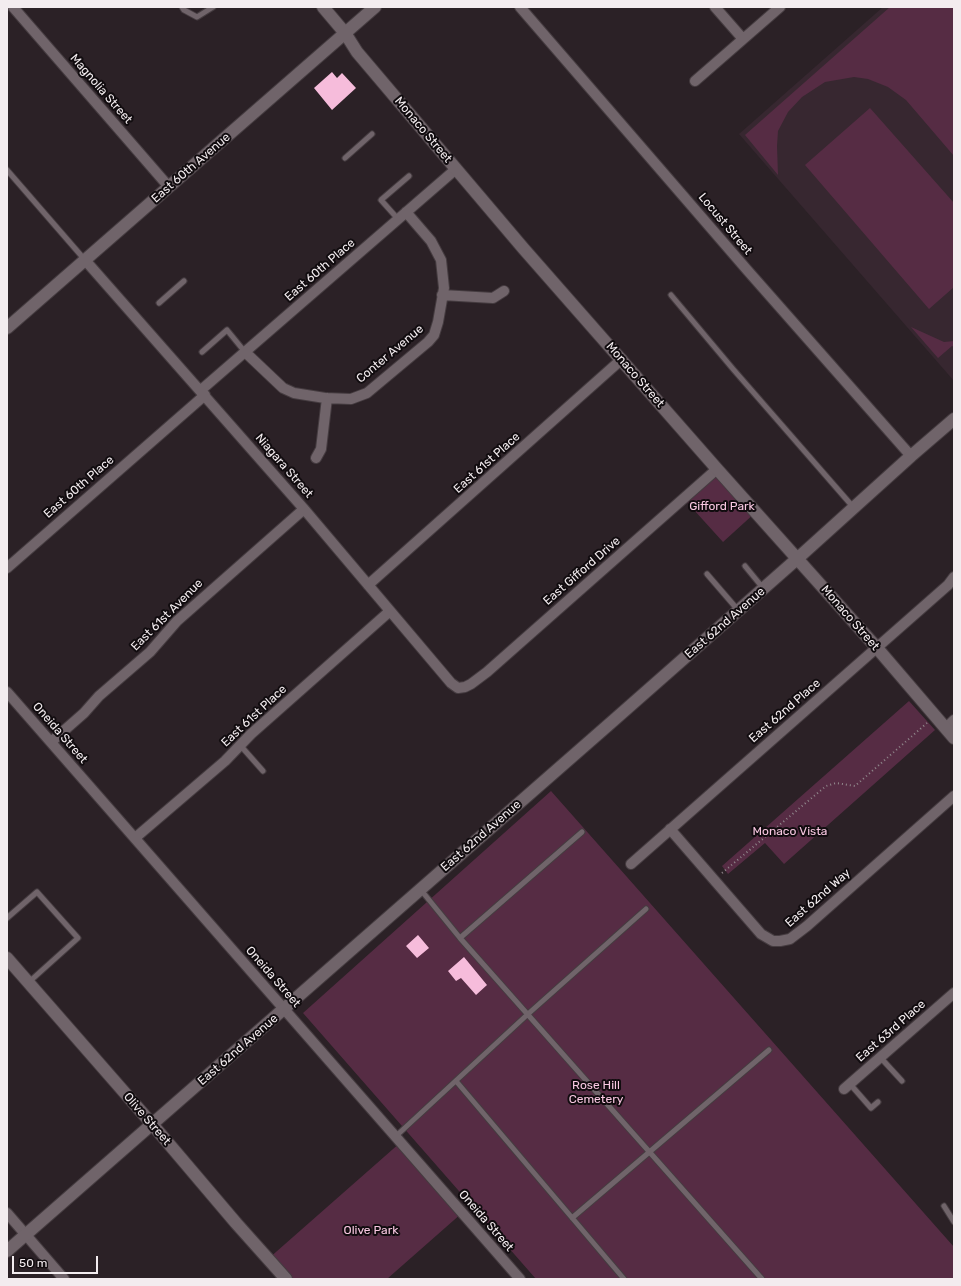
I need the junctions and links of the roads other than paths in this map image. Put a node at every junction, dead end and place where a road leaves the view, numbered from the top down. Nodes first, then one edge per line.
1 (13, 7) edge
2 (182, 7) edge
3 (213, 7) edge
4 (323, 7) edge
5 (376, 7) edge
6 (520, 7) edge
7 (715, 7) edge
8 (780, 7) edge
9 (345, 33) junction
10 (743, 39) junction
11 (695, 81) dead end
12 (372, 134) dead end
13 (345, 158) dead end
14 (456, 169) junction
15 (7, 170) edge
16 (408, 176) dead end
17 (169, 187) junction
18 (402, 216) junction
19 (86, 260) junction
20 (184, 281) dead end
21 (504, 291) dead end
22 (442, 295) junction
23 (671, 295) dead end
24 (159, 303) dead end
25 (7, 328) edge
26 (202, 352) dead end
27 (245, 352) junction
28 (622, 359) junction
29 (203, 393) junction
30 (327, 398) junction
31 (954, 419) edge
32 (911, 456) junction
33 (316, 458) dead end
34 (717, 469) junction
35 (854, 508) junction
36 (304, 509) junction
37 (798, 558) junction
38 (745, 566) dead end
39 (7, 568) edge
40 (707, 574) dead end
41 (954, 577) edge
42 (368, 585) junction
43 (764, 588) junction
44 (739, 610) junction
45 (390, 611) junction
46 (877, 648) junction
47 (462, 688) joint
48 (7, 692) edge
49 (950, 724) edge
50 (954, 738) edge
51 (51, 742) junction
52 (240, 745) junction
53 (263, 770) dead end
54 (954, 796) edge
55 (670, 829) junction
56 (582, 832) dead end
57 (135, 838) junction
58 (631, 864) dead end
59 (420, 890) junction
60 (646, 909) dead end
61 (7, 918) edge
62 (460, 938) junction
63 (7, 958) edge
64 (28, 983) junction
65 (954, 993) edge
66 (284, 1010) junction
67 (528, 1014) junction
68 (769, 1050) dead end
69 (880, 1057) junction
70 (456, 1081) junction
71 (902, 1081) dead end
72 (847, 1086) joint
73 (878, 1102) dead end
74 (152, 1124) junction
75 (395, 1137) junction
76 (651, 1152) junction
77 (944, 1206) dead end
78 (7, 1213) edge
79 (572, 1218) junction
80 (954, 1222) edge
81 (26, 1235) junction
82 (7, 1251) edge
83 (64, 1279) edge
84 (286, 1279) edge
85 (520, 1279) edge
86 (624, 1279) edge
87 (762, 1279) edge

1 - 17 street, Magnolia Street
2 - 3 lane
4 - 9 street, Monaco Street
5 - 9 street, East 60th Avenue
6 - 32 street, Locust Street
7 - 10 street
8 - 10 street
9 - 14 street, Monaco Street
9 - 17 street, East 60th Avenue
10 - 11 street
12 - 13 lane
14 - 18 street, East 60th Place
14 - 28 street, Monaco Street
15 - 19 lane
16 - 18 lane
17 - 19 street, East 60th Avenue
18 - 22 street, Conter Avenue
18 - 27 street, East 60th Place
19 - 25 street, East 60th Avenue
19 - 29 street, Niagara Street
20 - 24 lane
21 - 22 street
22 - 30 street, Conter Avenue
23 - 35 lane
26 - 27 lane
27 - 29 street, East 60th Place
27 - 30 street, Conter Avenue
28 - 34 street, Monaco Street
28 - 42 street, East 61st Place
29 - 36 street, Niagara Street
29 - 39 street, East 60th Place
30 - 33 street
31 - 32 street, East 62nd Avenue
32 - 35 street, East 62nd Avenue
34 - 37 street, Monaco Street
34 - 47 street, East Gifford Drive
35 - 37 street, East 62nd Avenue
36 - 42 street, Niagara Street
36 - 51 street, East 61st Avenue
37 - 43 street, East 62nd Avenue
37 - 46 street, Monaco Street
38 - 43 lane
40 - 44 lane
41 - 46 street, East 62nd Place
42 - 45 street, Niagara Street
43 - 44 street, East 62nd Avenue
44 - 59 street, East 62nd Avenue
45 - 47 street, Niagara Street
45 - 52 street, East 61st Place
46 - 49 street, Monaco Street
46 - 55 street, East 62nd Place
48 - 51 street, Oneida Street
49 - 50 street, Monaco Street
51 - 57 street, Oneida Street
52 - 53 lane
52 - 57 street, East 61st Place
54 - 55 street, East 62nd Way
55 - 58 street, East 62nd Place
56 - 62 lane
57 - 66 street, Oneida Street
59 - 62 lane
59 - 66 street, East 62nd Avenue
60 - 67 lane
61 - 64 lane
62 - 67 lane
63 - 64 street, Olive Street
64 - 74 street, Olive Street
65 - 69 street, East 63rd Place
66 - 74 street, East 62nd Avenue
66 - 75 street, Oneida Street
67 - 70 lane
67 - 76 lane
68 - 76 lane
69 - 71 lane
69 - 72 street, East 63rd Place
70 - 75 lane
70 - 79 lane
72 - 73 lane
74 - 81 street, East 62nd Avenue
74 - 84 street, Olive Street
75 - 85 street, Oneida Street
76 - 79 lane
76 - 87 lane
77 - 80 lane
78 - 81 street
79 - 86 lane
81 - 82 street, East 62nd Avenue
81 - 83 street

